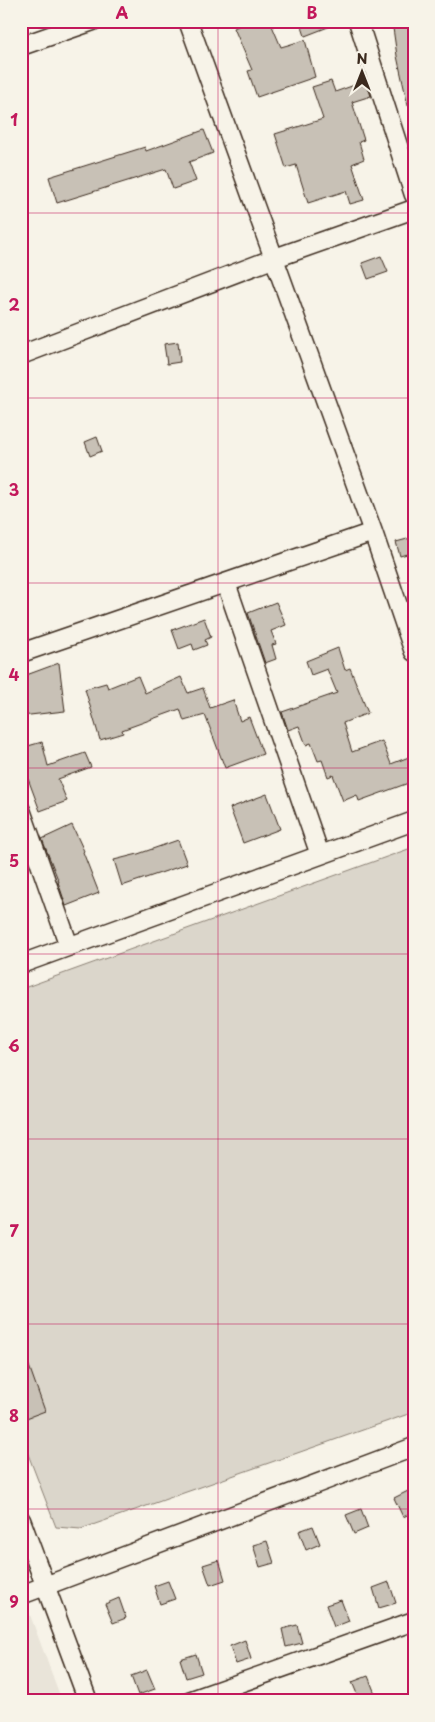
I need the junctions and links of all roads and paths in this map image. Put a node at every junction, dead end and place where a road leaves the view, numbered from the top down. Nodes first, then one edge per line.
1 (93, 21) edge
2 (188, 21) edge
3 (358, 21) edge
4 (21, 46) edge
5 (414, 195) edge
6 (414, 209) edge
7 (275, 258) junction
8 (21, 355) edge
9 (374, 532) junction
10 (226, 583) junction
11 (414, 652) edge
12 (21, 653) edge
13 (21, 810) edge
14 (414, 821) edge
15 (320, 855) junction
16 (69, 946) junction
17 (21, 964) edge
18 (414, 1447) edge
19 (21, 1520) edge
20 (45, 1587) junction
21 (21, 1595) edge
22 (414, 1621) edge
23 (88, 1701) edge
24 (189, 1701) edge

1 - 4 street
2 - 7 street
3 - 5 street
6 - 7 street
7 - 8 street
7 - 9 street
9 - 10 street
9 - 11 street
10 - 12 street
10 - 15 street
13 - 16 street
14 - 15 street
15 - 16 street
16 - 17 street
18 - 20 street
19 - 20 street
20 - 21 street
20 - 23 street
22 - 24 street

